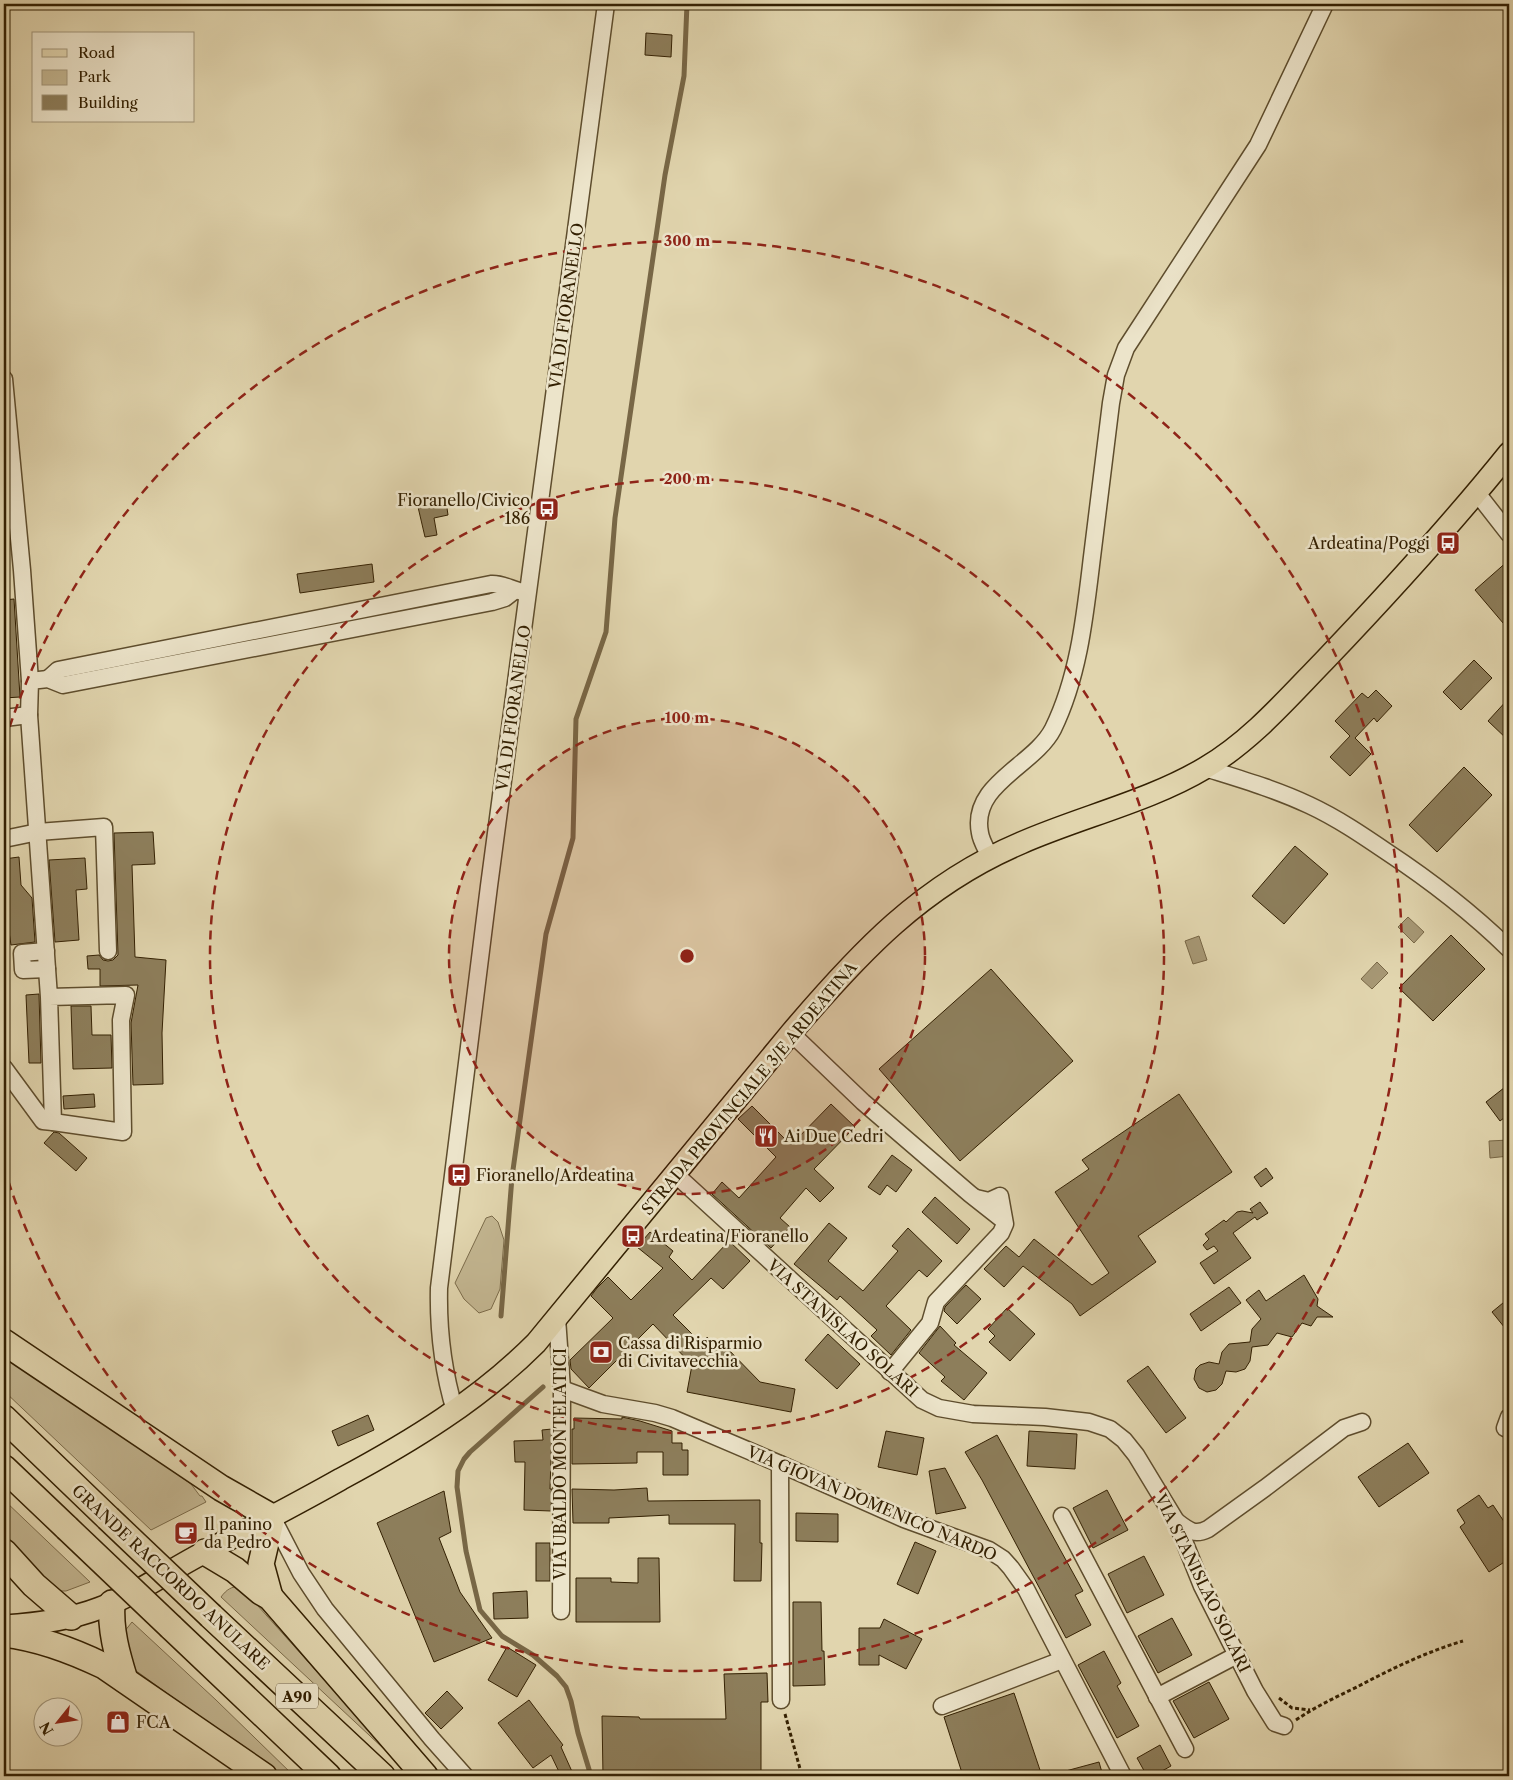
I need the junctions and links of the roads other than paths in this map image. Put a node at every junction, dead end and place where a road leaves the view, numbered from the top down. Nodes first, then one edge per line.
1 (606, 4) edge
2 (1326, 4) edge
3 (4, 379) edge
4 (1509, 453) edge
5 (1477, 493) junction
6 (10, 514) edge
7 (1509, 534) edge
8 (521, 591) junction
9 (30, 681) junction
10 (29, 715) junction
11 (4, 718) edge
12 (1205, 768) junction
13 (38, 832) junction
14 (4, 839) edge
15 (990, 857) junction
16 (1509, 949) edge
17 (46, 951) junction
18 (108, 951) dead end
19 (47, 969) junction
20 (49, 997) junction
21 (791, 1033) junction
22 (4, 1068) edge
23 (53, 1122) junction
24 (675, 1174) junction
25 (557, 1318) junction
26 (4, 1342) edge
27 (890, 1372) junction
28 (562, 1389) junction
29 (455, 1411) junction
30 (4, 1418) edge
31 (1362, 1422) dead end
32 (780, 1464) junction
33 (4, 1468) edge
34 (1062, 1516) dead end
35 (272, 1517) junction
36 (1176, 1521) junction
37 (1200, 1533) junction
38 (1189, 1550) junction
39 (4, 1552) edge
40 (205, 1552) junction
41 (270, 1597) junction
42 (112, 1603) junction
43 (561, 1612) dead end
44 (71, 1617) junction
45 (4, 1626) edge
46 (4, 1634) edge
47 (1237, 1655) junction
48 (1062, 1660) junction
49 (125, 1680) junction
50 (1157, 1697) junction
51 (781, 1700) road end
52 (942, 1706) dead end
53 (1284, 1726) road end
54 (1185, 1749) dead end
55 (264, 1776) edge
56 (328, 1776) edge
57 (382, 1776) edge
58 (425, 1776) edge
59 (465, 1776) edge
60 (1123, 1776) edge

1 - 8 street, VIA DI FIORANELLO
2 - 15 street
3 - 6 street
4 - 5 main road, STRADA PROVINCIALE 3/E ARDEATINA
5 - 7 street
5 - 12 main road, STRADA PROVINCIALE 3/E ARDEATINA
6 - 9 street
8 - 9 street
8 - 29 street, VIA DI FIORANELLO
9 - 10 street
10 - 11 street
10 - 13 street
12 - 15 main road, STRADA PROVINCIALE 3/E ARDEATINA
12 - 16 street
13 - 14 street
13 - 17 street
13 - 18 street
15 - 21 main road, STRADA PROVINCIALE 3/E ARDEATINA
17 - 19 street
17 - 19 street
19 - 20 street
20 - 23 street
20 - 23 street
21 - 24 main road, STRADA PROVINCIALE 3/E ARDEATINA
21 - 27 street
22 - 23 street
24 - 25 main road, STRADA PROVINCIALE 3/E ARDEATINA
24 - 27 street, VIA STANISLAO SOLARI
25 - 28 street, VIA UBALDO MONTELATICI
25 - 29 main road, STRADA PROVINCIALE 3/E ARDEATINA
26 - 35 highway
27 - 36 street, VIA STANISLAO SOLARI
28 - 32 street, VIA GIOVAN DOMENICO NARDO
28 - 43 street, VIA UBALDO MONTELATICI
29 - 35 main road, STRADA PROVINCIALE 3/E ARDEATINA
30 - 57 highway, GRANDE RACCORDO ANULARE / A90, bridge
31 - 37 street
32 - 48 street, VIA GIOVAN DOMENICO NARDO
32 - 51 street
33 - 56 highway, A90, bridge
34 - 50 street
35 - 40 main road, STRADA PROVINCIALE 3/E ARDEATINA
35 - 41 highway
35 - 59 street
36 - 37 street
36 - 38 street, VIA STANISLAO SOLARI
37 - 38 street
38 - 47 street, VIA STANISLAO SOLARI
39 - 44 highway
40 - 41 highway
40 - 42 main road, STRADA PROVINCIALE 3/E ARDEATINA
41 - 58 highway
42 - 44 main road, STRADA PROVINCIALE 3/E ARDEATINA
42 - 49 highway
44 - 45 main road, STRADA PROVINCIALE 3/E ARDEATINA
46 - 49 highway
47 - 50 street
47 - 53 street, VIA STANISLAO SOLARI
48 - 52 street
48 - 60 street, VIA GIOVAN DOMENICO NARDO
49 - 55 highway
50 - 54 street

